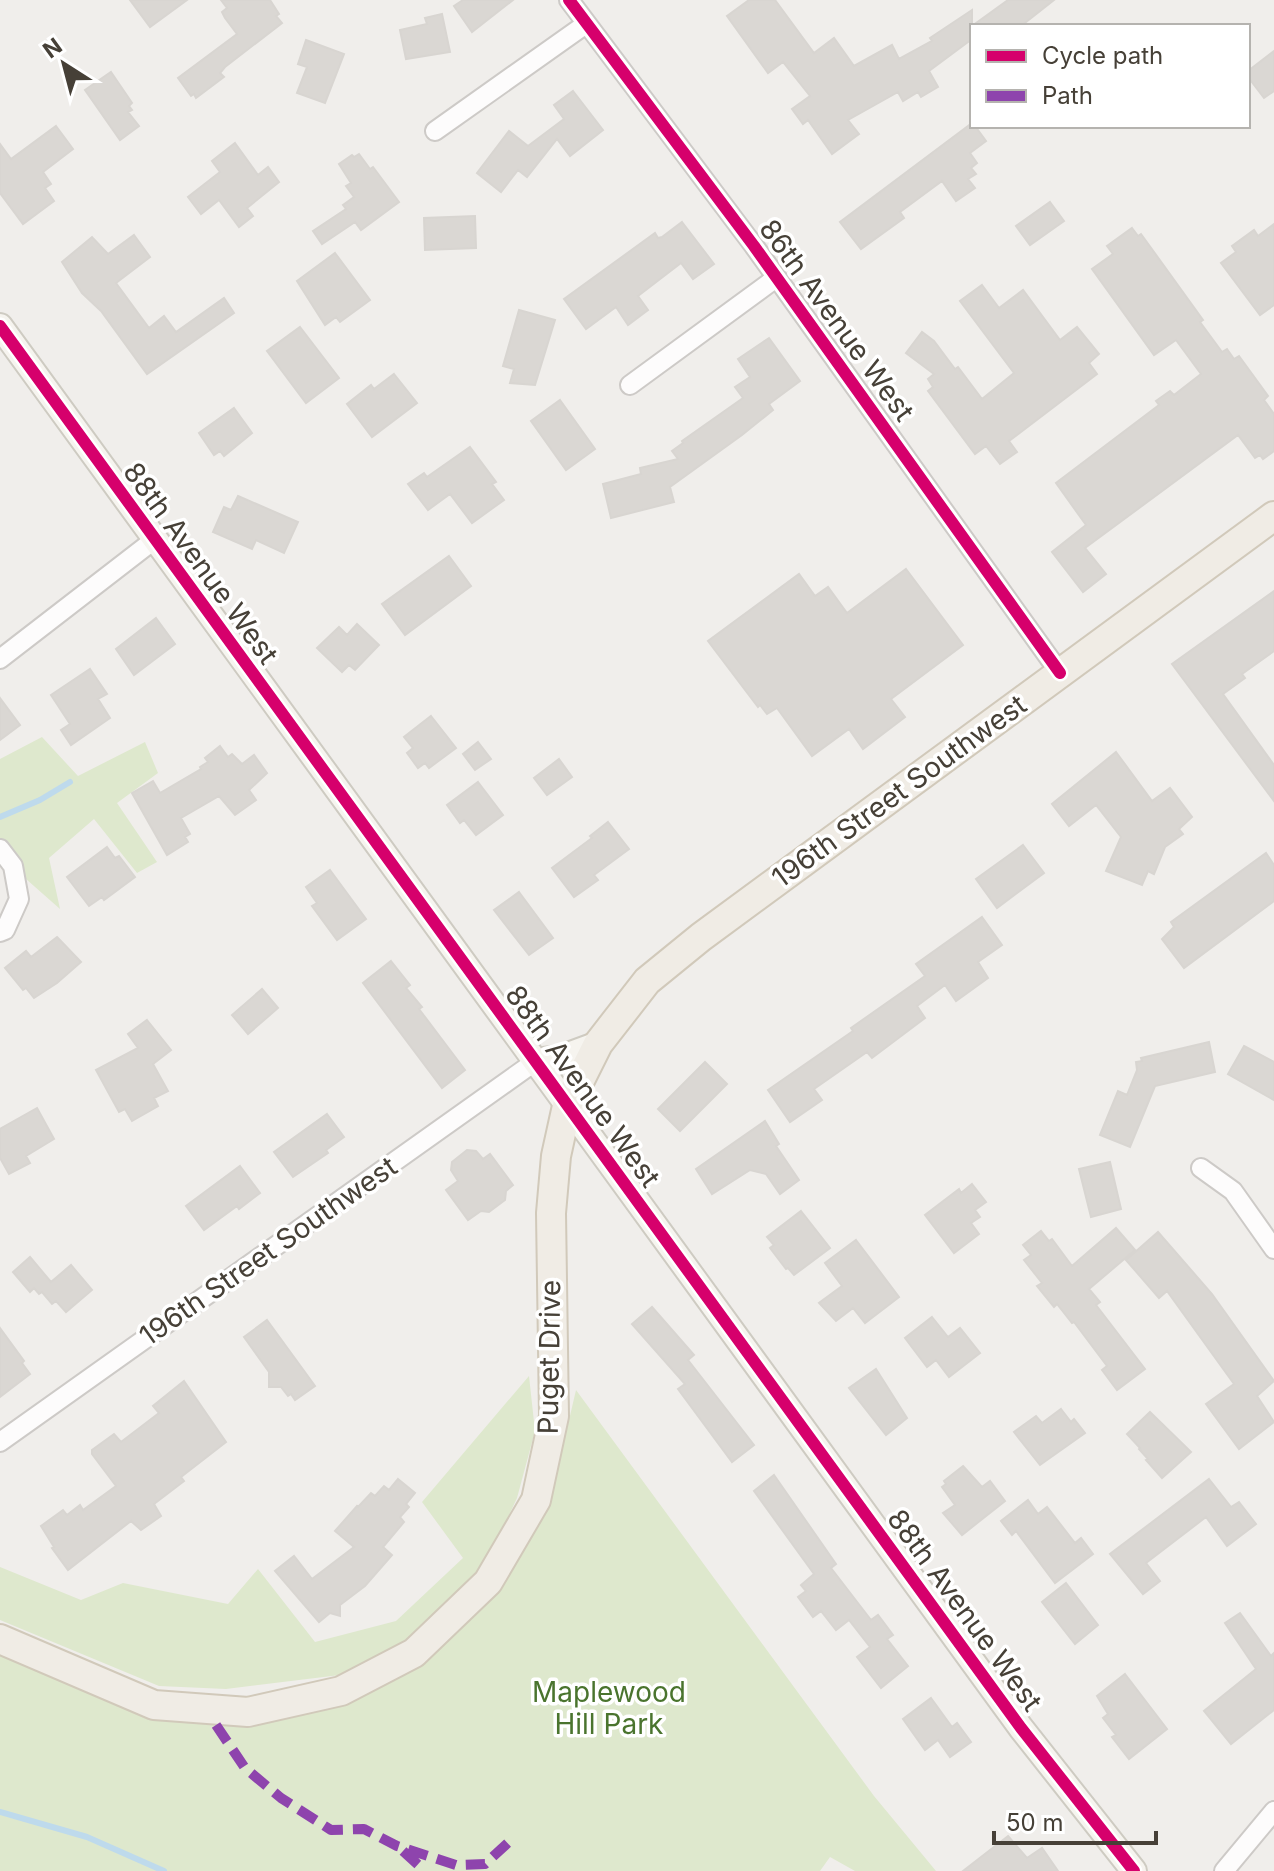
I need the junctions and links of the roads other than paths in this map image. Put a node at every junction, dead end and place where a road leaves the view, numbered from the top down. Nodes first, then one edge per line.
1 (569, 0) edge
2 (586, 24) junction
3 (435, 131) dead end
4 (776, 278) junction
5 (0, 326) edge
6 (630, 385) dead end
7 (1274, 516) edge
8 (154, 540) junction
9 (0, 659) edge
10 (1060, 673) junction
11 (0, 849) edge
12 (0, 932) edge
13 (598, 1044) junction
14 (536, 1061) junction
15 (567, 1106) junction
16 (1201, 1168) dead end
17 (1274, 1249) edge
18 (0, 1442) edge
19 (0, 1639) edge
20 (1274, 1811) edge
21 (1134, 1871) edge
22 (1224, 1871) edge

1 - 2 street, 86th Avenue West
2 - 3 street
2 - 4 street, 86th Avenue West
4 - 6 street
4 - 10 street, 86th Avenue West
5 - 8 street, 88th Avenue West
7 - 10 main road, 196th Street Southwest
8 - 9 street
8 - 14 street, 88th Avenue West
10 - 13 main road, 196th Street Southwest
11 - 12 street
13 - 14 street
13 - 15 main road, 196th Street Southwest
14 - 15 street, 88th Avenue West
14 - 18 street, 196th Street Southwest
15 - 19 main road, Puget Drive
15 - 21 street, 88th Avenue West
16 - 17 street
20 - 22 street

